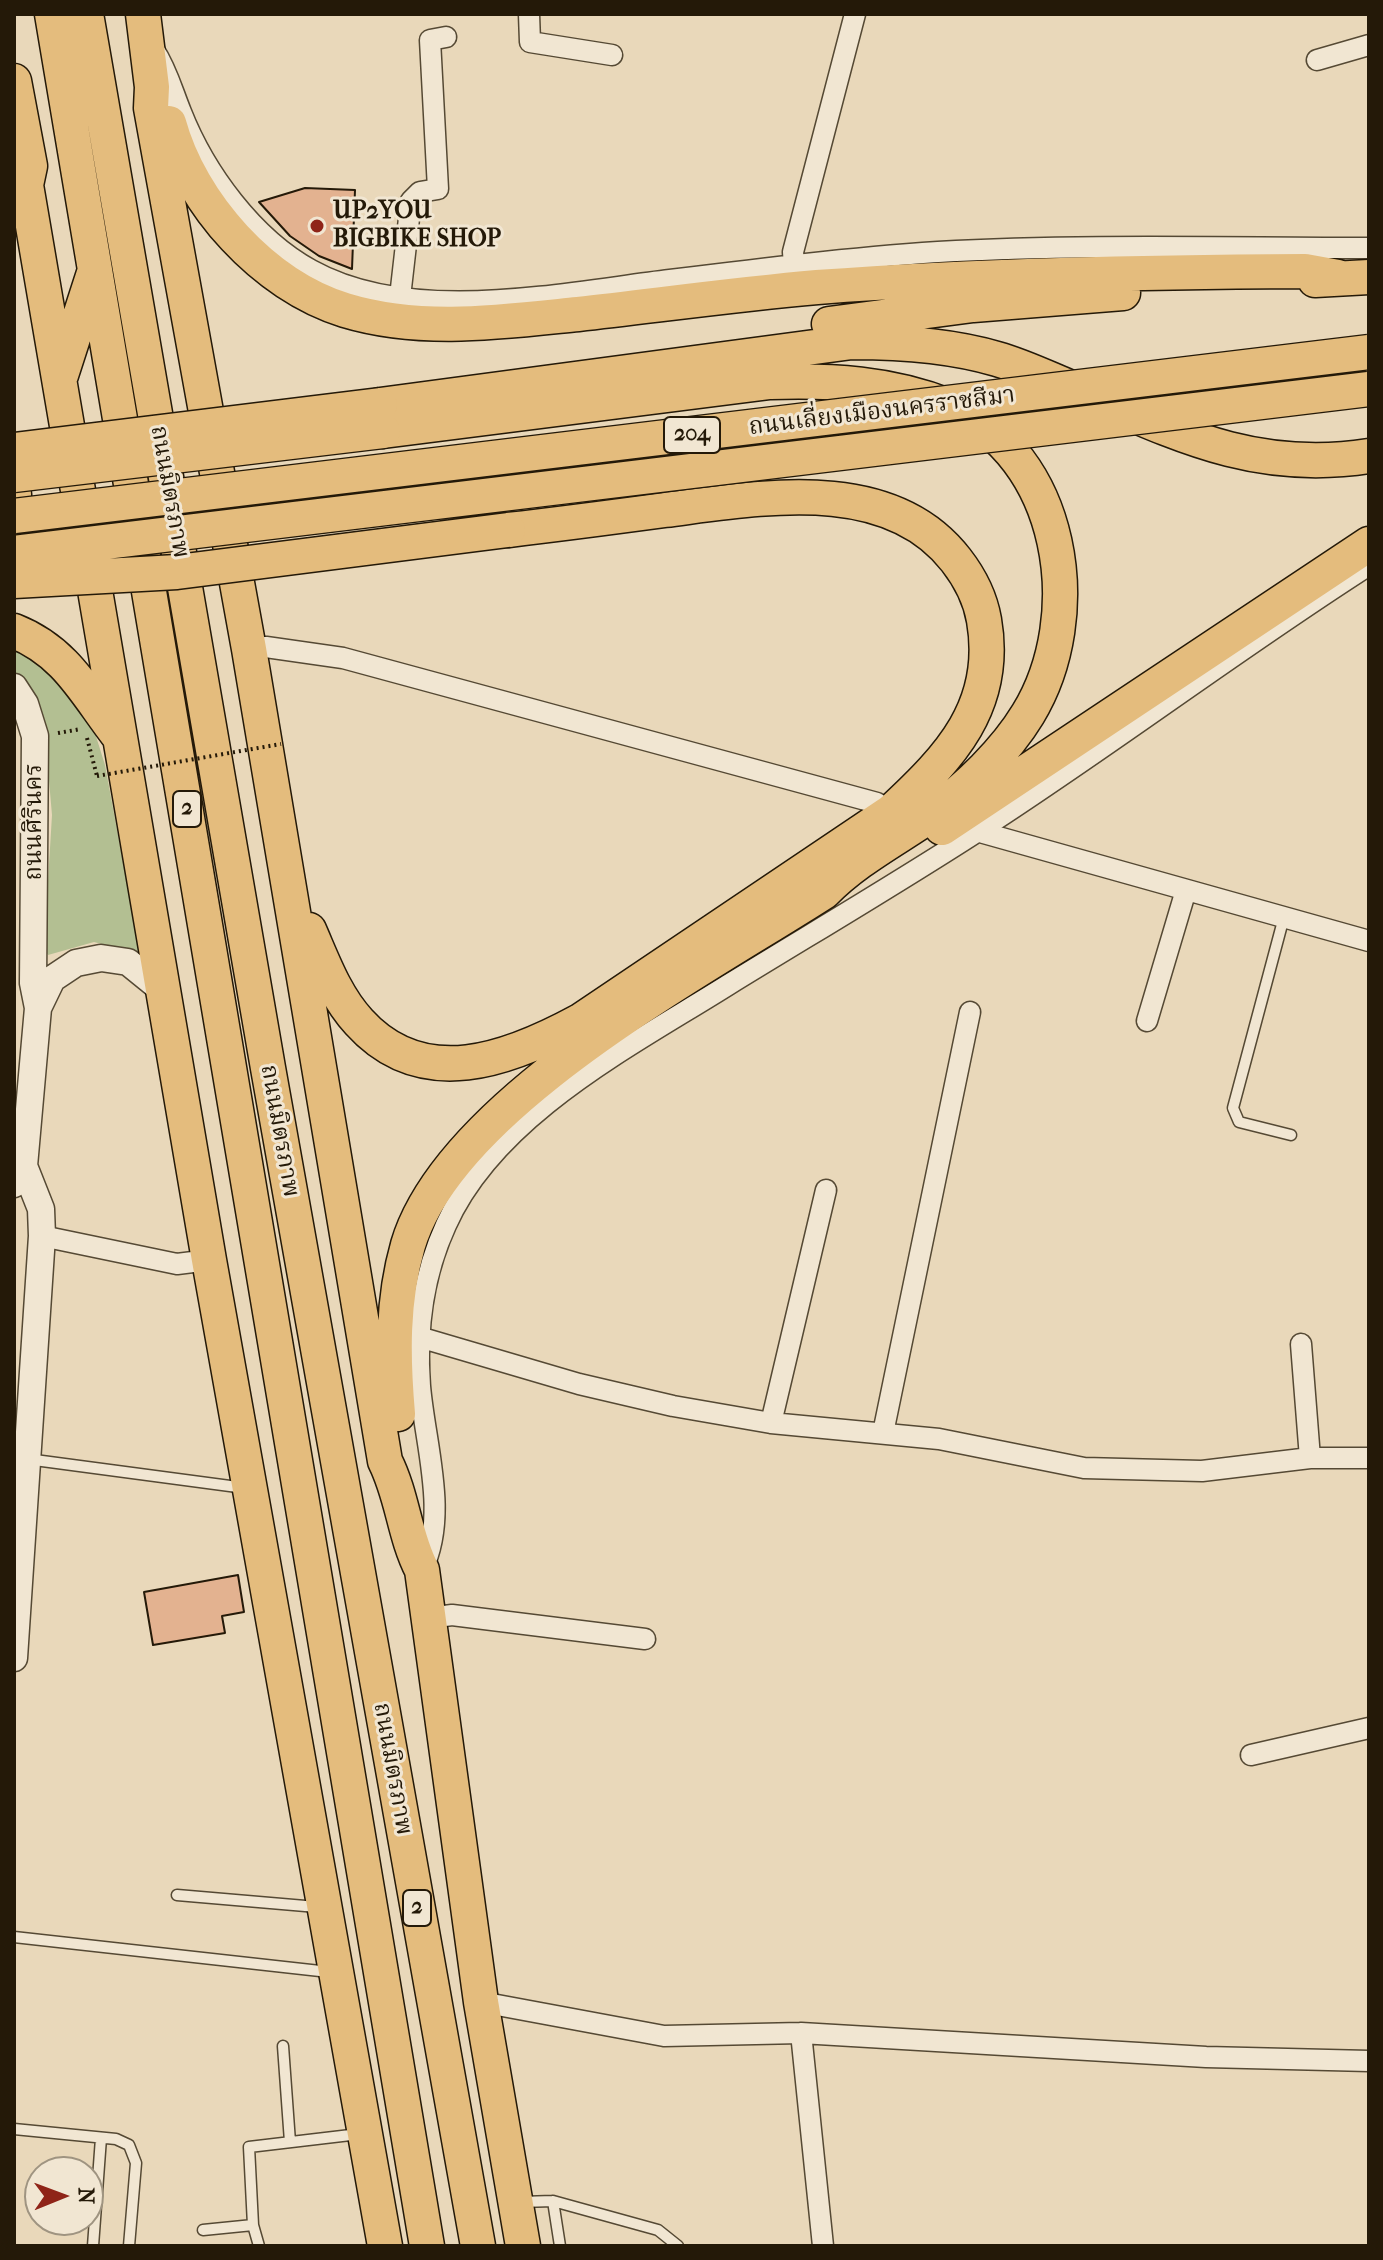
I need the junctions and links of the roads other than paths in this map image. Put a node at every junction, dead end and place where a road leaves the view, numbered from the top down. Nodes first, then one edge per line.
1 (52, 14) edge
2 (86, 14) edge
3 (529, 14) edge
4 (855, 14) edge
5 (146, 27) edge
6 (446, 37) dead end
7 (1369, 45) edge
8 (612, 55) dead end
9 (1317, 60) dead end
10 (14, 81) edge
11 (152, 87) junction
12 (21, 183) edge
13 (1369, 248) edge
14 (794, 265) junction
15 (96, 267) junction
16 (1354, 277) edge
17 (400, 297) junction
18 (1369, 352) edge
19 (59, 379) junction
20 (1369, 389) edge
21 (380, 406) junction
22 (14, 427) edge
23 (14, 450) edge
24 (1369, 456) edge
25 (14, 475) edge
26 (14, 494) edge
27 (14, 516) edge
28 (14, 542) edge
29 (1369, 544) edge
30 (14, 553) edge
31 (1369, 565) edge
32 (14, 581) edge
33 (14, 631) edge
34 (249, 649) junction
35 (14, 687) edge
36 (123, 742) junction
37 (876, 799) dead end
38 (974, 829) junction
39 (1186, 890) junction
40 (824, 892) junction
41 (291, 898) junction
42 (1284, 917) junction
43 (1369, 941) edge
44 (303, 967) junction
45 (165, 992) junction
46 (38, 1008) junction
47 (970, 1012) dead end
48 (1147, 1021) dead end
49 (268, 1068) junction
50 (1291, 1135) dead end
51 (17, 1172) edge
52 (826, 1190) dead end
53 (42, 1236) junction
54 (209, 1260) junction
55 (419, 1337) junction
56 (1301, 1344) dead end
57 (771, 1423) junction
58 (883, 1433) junction
59 (1310, 1458) junction
60 (1369, 1458) edge
61 (26, 1459) junction
62 (251, 1488) junction
63 (400, 1491) junction
64 (422, 1570) junction
65 (429, 1618) junction
66 (645, 1639) dead end
67 (14, 1658) edge
68 (1369, 1728) edge
69 (1251, 1755) dead end
70 (177, 1895) dead end
71 (323, 1908) junction
72 (14, 1937) edge
73 (335, 1972) junction
74 (481, 2002) junction
75 (801, 2033) junction
76 (283, 2046) dead end
77 (1369, 2061) edge
78 (14, 2129) edge
79 (364, 2133) junction
80 (101, 2138) junction
81 (290, 2142) junction
82 (553, 2201) junction
83 (515, 2203) junction
84 (253, 2225) junction
85 (203, 2230) dead end
86 (426, 2242) edge
87 (93, 2246) edge
88 (129, 2246) edge
89 (259, 2246) edge
90 (385, 2246) edge
91 (478, 2246) edge
92 (523, 2246) edge
93 (560, 2246) edge
94 (678, 2246) edge
95 (823, 2246) edge

1 - 15 highway, ถนนมิตรภาพ / 2
2 - 49 highway, ถนนมิตรภาพ / 2
3 - 8 street
4 - 14 street
5 - 11 highway
5 - 17 street
6 - 17 street
7 - 9 street
10 - 12 highway
11 - 16 highway
11 - 34 highway
12 - 19 highway
13 - 14 street
14 - 17 street
15 - 19 highway
15 - 86 highway, ถนนมิตรภาพ / 2
16 - 21 highway
18 - 27 highway, ถนนเลี่ยงเมืองนครราชสีมา / 204, bridge
19 - 36 highway
20 - 30 highway, ถนนเลี่ยงเมืองนครราชสีมา / 204, bridge
21 - 22 highway
21 - 23 highway, bridge
21 - 24 highway
21 - 25 highway, bridge
21 - 40 highway
26 - 28 highway
29 - 40 highway
31 - 38 street
32 - 41 highway, bridge
33 - 36 highway
34 - 37 street
34 - 41 highway
35 - 46 street, ถนนศิรินคร
36 - 45 highway
38 - 39 street
38 - 55 street
39 - 42 street
39 - 48 street
40 - 63 highway
41 - 44 highway
42 - 43 street
42 - 50 lane
44 - 49 highway
44 - 63 highway
45 - 46 street, ถนนศิรินคร
45 - 54 highway
46 - 51 street, ถนนศิรินคร
47 - 58 street
49 - 91 highway, ถนนมิตรภาพ / 2
51 - 53 street, ถนนศิรินคร
52 - 57 street
53 - 54 street
53 - 61 street, ถนนศิรินคร
54 - 62 highway
55 - 57 street
55 - 64 street
56 - 59 street
57 - 58 street
58 - 59 street
59 - 60 street
61 - 62 lane
61 - 67 street, ถนนศิรินคร
62 - 71 highway
63 - 64 highway
64 - 65 highway
65 - 66 street
65 - 74 highway
68 - 69 street
70 - 71 lane
71 - 73 highway
72 - 73 lane
73 - 79 highway
74 - 75 street
74 - 83 highway
75 - 77 street
75 - 95 street
76 - 81 lane
78 - 80 lane
79 - 81 lane
79 - 90 highway
80 - 87 lane
80 - 88 lane
81 - 84 lane
82 - 83 lane
82 - 93 lane
82 - 94 lane
83 - 92 highway
84 - 85 lane
84 - 89 lane

